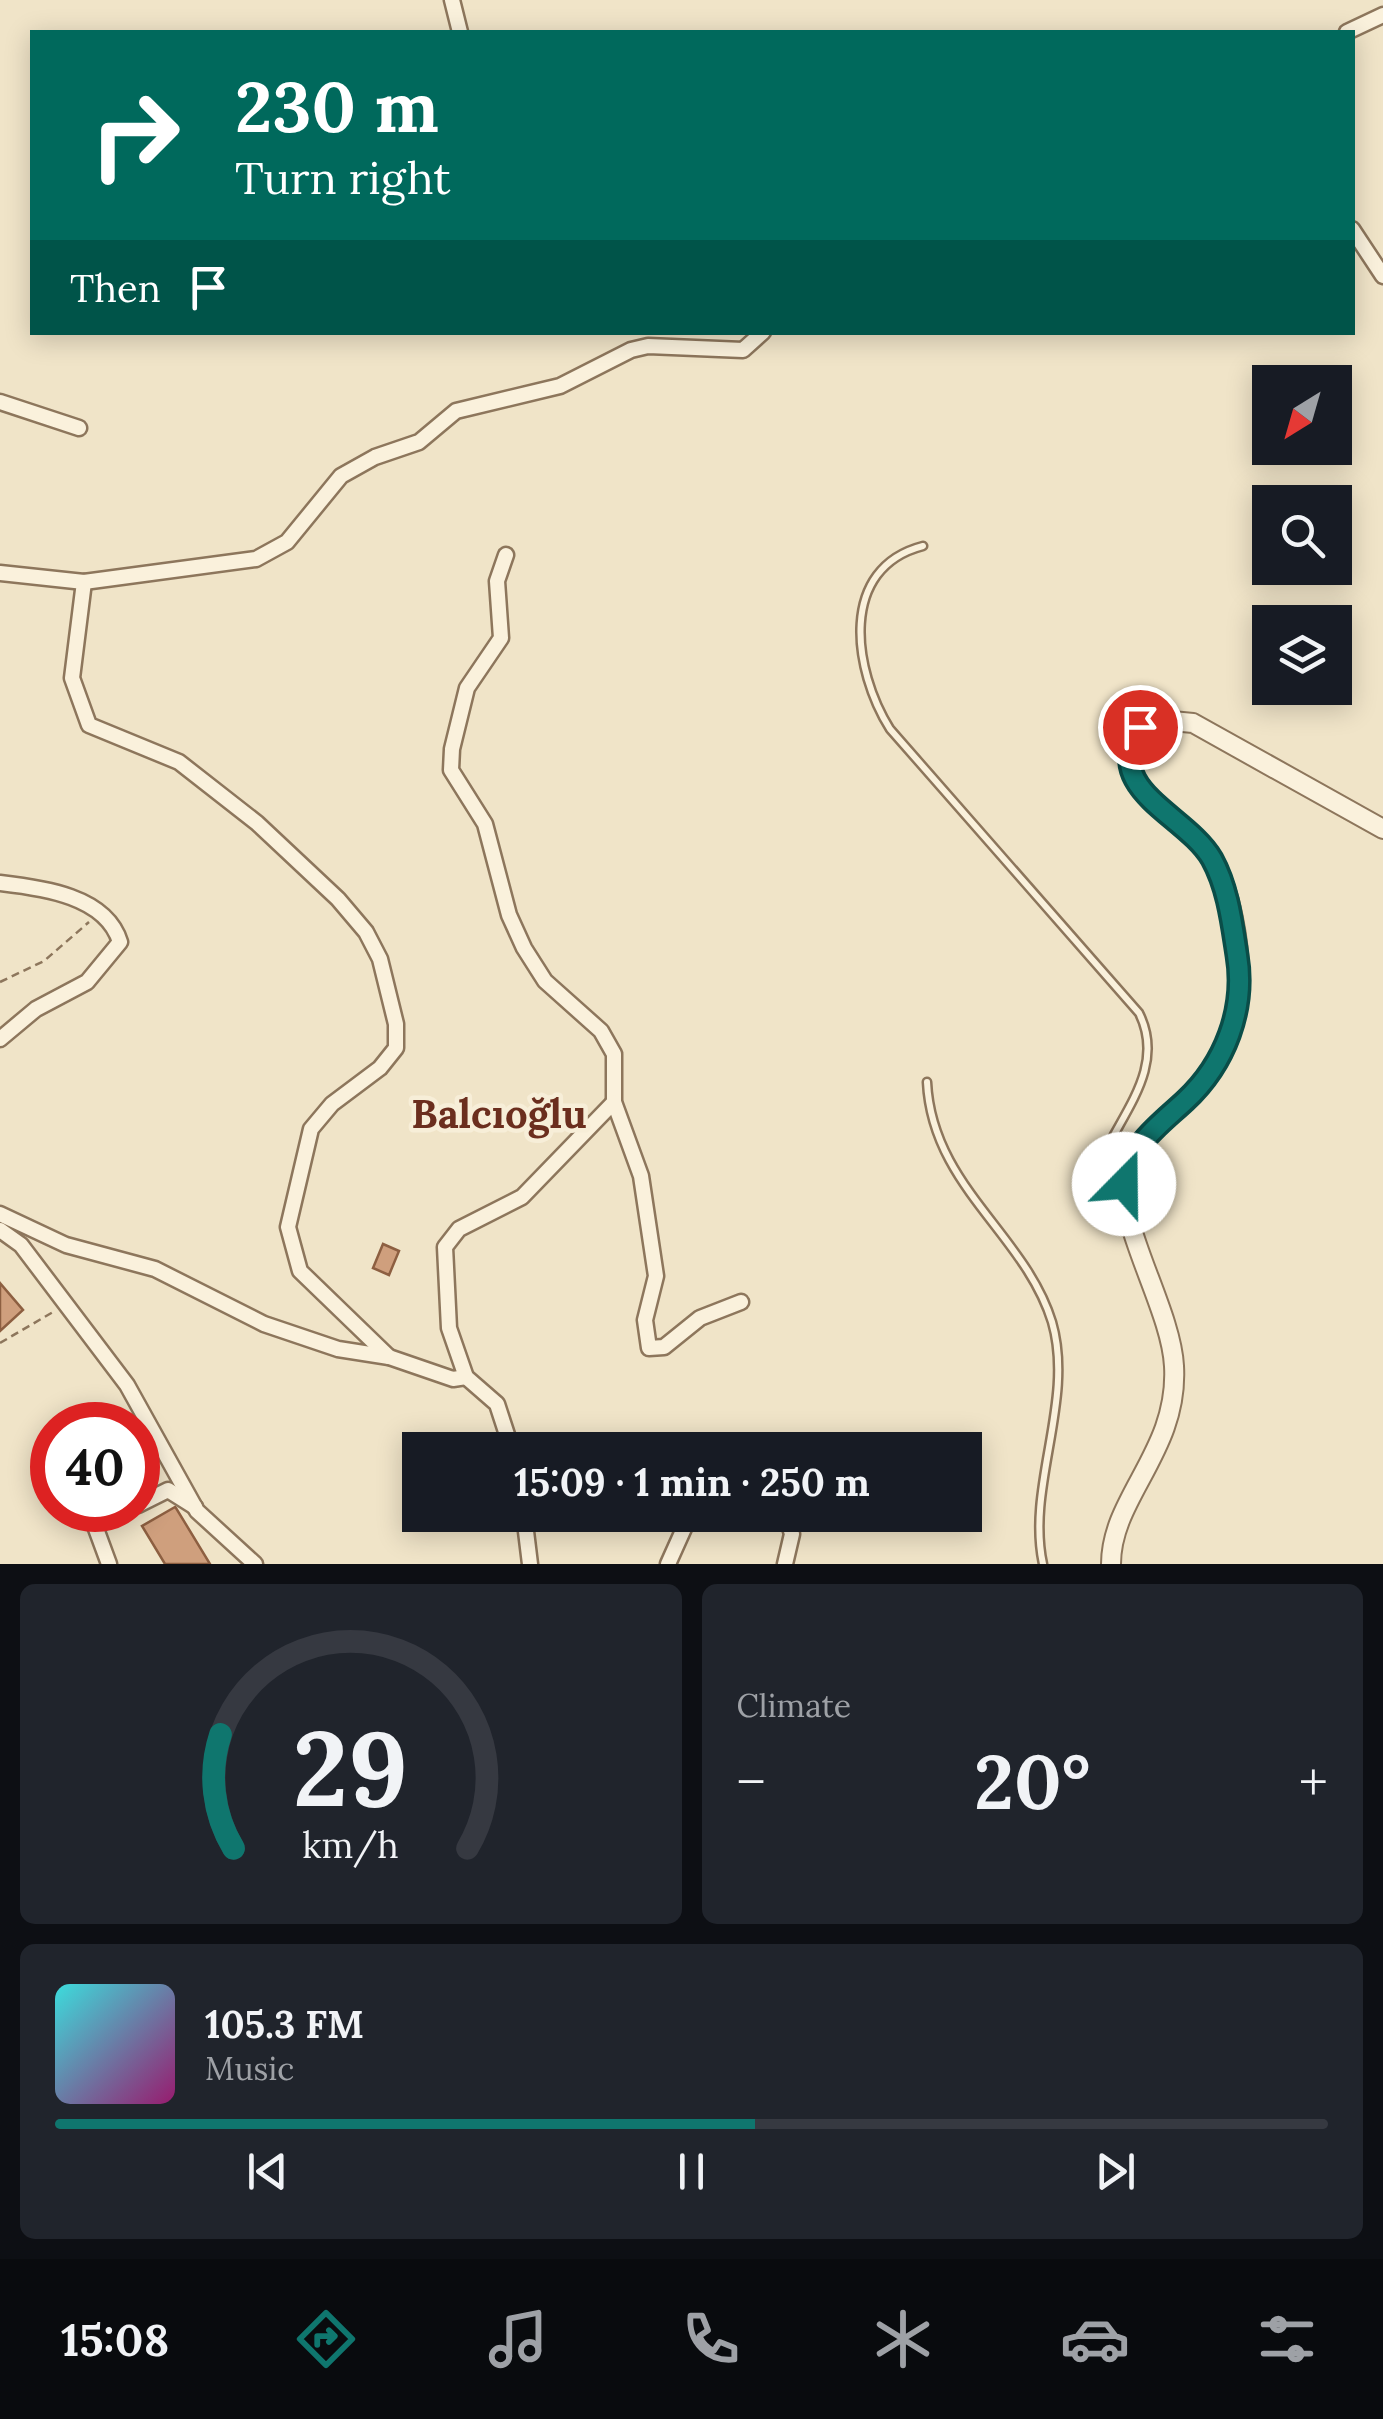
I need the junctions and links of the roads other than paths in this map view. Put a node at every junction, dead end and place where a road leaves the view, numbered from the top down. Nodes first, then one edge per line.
1 (452, 0) edge
2 (1383, 15) edge
3 (460, 30) edge
4 (1351, 30) edge
5 (1355, 234) edge
6 (1383, 276) edge
7 (759, 335) edge
8 (0, 402) edge
9 (80, 428) dead end
10 (923, 546) dead end
11 (506, 555) dead end
12 (0, 573) edge
13 (84, 582) junction
14 (1383, 829) edge
15 (0, 883) edge
16 (0, 1039) edge
17 (927, 1082) dead end
18 (614, 1102) junction
19 (1126, 1169) junction
20 (0, 1214) edge
21 (0, 1230) edge
22 (741, 1302) dead end
23 (389, 1358) junction
24 (466, 1377) junction
25 (506, 1432) edge
26 (160, 1494) edge
27 (196, 1507) junction
28 (97, 1532) edge
29 (526, 1532) edge
30 (682, 1532) edge
31 (791, 1532) edge
32 (109, 1564) edge
33 (254, 1564) edge
34 (530, 1564) edge
35 (668, 1564) edge
36 (786, 1564) edge
37 (1043, 1564) edge
38 (1111, 1564) edge

1 - 3 street
2 - 4 street
5 - 6 street
7 - 13 street
8 - 9 street
10 - 19 lane
11 - 18 street
12 - 13 street
13 - 23 street
14 - 19 street
15 - 16 street
17 - 37 lane
18 - 22 street
18 - 24 street
19 - 38 street
20 - 23 street
21 - 27 street
23 - 24 street
24 - 25 street
26 - 27 street
27 - 33 street
28 - 32 street
29 - 34 street
30 - 35 street
31 - 36 street

